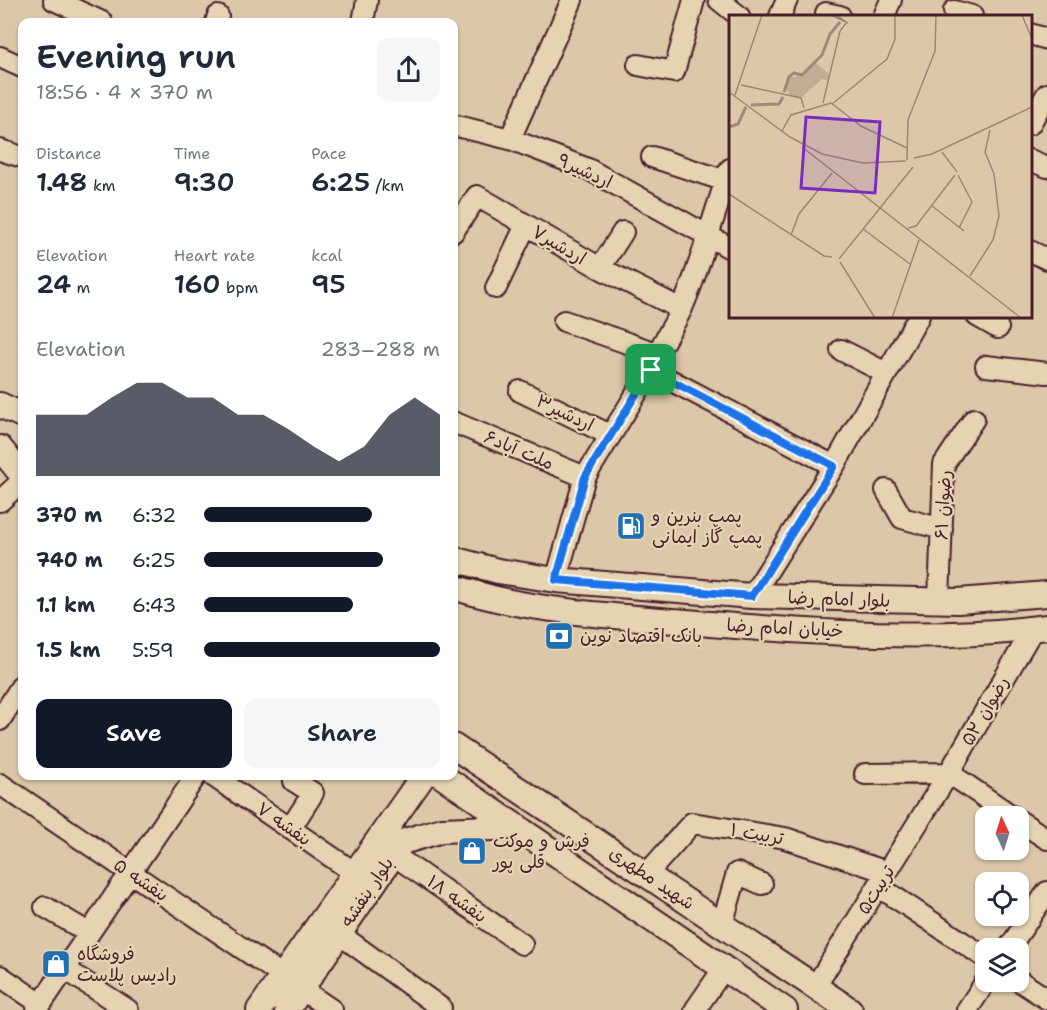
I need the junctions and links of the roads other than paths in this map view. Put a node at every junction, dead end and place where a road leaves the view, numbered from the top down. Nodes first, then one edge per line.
1 (54, 0) edge
2 (367, 0) edge
3 (572, 0) edge
4 (694, 0) edge
5 (719, 0) edge
6 (788, 0) edge
7 (891, 0) edge
8 (93, 13) edge
9 (738, 15) edge
10 (780, 15) edge
11 (884, 15) edge
12 (364, 18) edge
13 (1032, 35) edge
14 (1047, 39) edge
15 (0, 57) edge
16 (18, 65) edge
17 (638, 65) dead end
18 (1047, 94) edge
19 (1032, 120) edge
20 (458, 126) edge
21 (510, 139) junction
22 (0, 150) edge
23 (18, 156) edge
24 (652, 157) dead end
25 (1032, 161) edge
26 (1047, 167) edge
27 (728, 175) edge
28 (458, 224) edge
29 (526, 225) junction
30 (623, 232) dead end
31 (709, 238) junction
32 (729, 248) edge
33 (1032, 252) edge
34 (1047, 259) edge
35 (600, 268) junction
36 (496, 288) dead end
37 (681, 309) junction
38 (918, 318) edge
39 (981, 318) edge
40 (564, 321) dead end
41 (998, 327) dead end
42 (841, 350) dead end
43 (654, 362) junction
44 (986, 366) dead end
45 (886, 373) junction
46 (1047, 373) edge
47 (520, 391) dead end
48 (0, 405) edge
49 (18, 413) edge
50 (974, 419) dead end
51 (458, 424) edge
52 (610, 435) junction
53 (0, 438) edge
54 (0, 448) edge
55 (18, 449) edge
56 (834, 466) junction
57 (18, 470) edge
58 (585, 477) junction
59 (18, 485) edge
60 (886, 490) dead end
61 (0, 501) edge
62 (942, 529) junction
63 (458, 560) edge
64 (556, 580) junction
65 (458, 588) edge
66 (1047, 594) edge
67 (752, 596) junction
68 (939, 601) junction
69 (1040, 628) edge
70 (18, 691) edge
71 (0, 720) edge
72 (458, 749) edge
73 (865, 774) dead end
74 (949, 774) junction
75 (193, 780) edge
76 (219, 780) edge
77 (420, 780) edge
78 (448, 780) edge
79 (294, 781) dead end
80 (0, 784) edge
81 (937, 793) joint
82 (997, 806) edge
83 (567, 822) junction
84 (518, 827) junction
85 (1029, 827) edge
86 (290, 829) junction
87 (1047, 839) edge
88 (549, 849) junction
89 (392, 854) junction
90 (130, 872) junction
91 (355, 873) junction
92 (646, 875) junction
93 (883, 879) junction
94 (762, 884) dead end
95 (1047, 892) edge
96 (45, 907) dead end
97 (722, 925) junction
98 (89, 933) junction
99 (338, 933) junction
100 (1016, 938) edge
101 (522, 944) dead end
102 (975, 950) edge
103 (724, 968) junction
104 (65, 969) junction
105 (0, 976) edge
106 (292, 982) junction
107 (815, 987) junction
108 (1029, 987) edge
109 (979, 992) edge
110 (1047, 999) edge
111 (39, 1007) edge
112 (441, 1008) dead end
113 (128, 1010) edge
114 (259, 1010) edge
115 (287, 1010) edge
116 (332, 1010) edge
117 (694, 1010) edge
118 (784, 1010) edge
119 (850, 1010) edge
120 (967, 1010) edge

1 - 8 street
2 - 12 street
3 - 21 street
4 - 17 street
5 - 9 street
6 - 10 street
7 - 11 street
13 - 14 street
15 - 16 street
18 - 19 street
20 - 21 street, اردشیر۹
21 - 31 street, اردشیر۹
22 - 23 street
24 - 27 street
25 - 26 street
27 - 31 street
28 - 29 street, اردشیر۷
29 - 35 street, اردشیر۷
29 - 36 street
30 - 35 street
31 - 32 street, اردشیر۹
31 - 37 street
33 - 34 street
35 - 37 street, اردشیر۷
37 - 43 street
38 - 45 street
39 - 41 street
40 - 43 street
42 - 45 street
43 - 52 street
43 - 56 street
44 - 46 street
45 - 56 street
47 - 52 street, اردشیر۳
48 - 49 main road
50 - 62 street, رضوان ۶۱
51 - 58 street, ملت آباد۶
52 - 58 street
53 - 55 main road
54 - 57 main road
56 - 67 street
58 - 64 street
59 - 61 street
60 - 62 street
62 - 68 street, رضوان ۶۱
63 - 64 main road, بلوار امام رضا
64 - 67 main road, بلوار امام رضا
65 - 69 main road, خیابان امام رضا
66 - 68 main road, بلوار امام رضا
67 - 68 main road, بلوار امام رضا
69 - 74 street, رضوان ۵۲
70 - 71 street
72 - 83 main road, شهید مطهری
73 - 74 street
74 - 81 street, رضوان ۵۲
74 - 82 street
75 - 90 street
76 - 86 street, بنفشه ۷
77 - 91 main road, بلوار بنفشه
78 - 84 main road, شهید مطهری
79 - 86 street
80 - 90 street, بنفشه ۵
81 - 93 street, تربیت۵
83 - 88 main road
83 - 92 main road, شهید مطهری
84 - 88 main road, شهید مطهری
84 - 89 main road, بلوار بنفشه
85 - 87 street
86 - 91 street, بنفشه ۷
88 - 103 main road, شهید مطهری
89 - 99 main road, بلوار بنفشه
89 - 101 street, بنفشه ۱۸
90 - 98 street
90 - 106 street, بنفشه ۵
91 - 106 main road, بلوار بنفشه
92 - 93 street, تربیت ۱
92 - 97 main road, شهید مطهری
93 - 102 street
93 - 107 street, تربیت۵
94 - 97 street
95 - 100 street
96 - 98 street
97 - 107 main road, شهید مطهری
98 - 104 street
99 - 106 main road, بلوار بنفشه
99 - 112 street
103 - 117 street
103 - 118 main road, شهید مطهری
104 - 111 street
104 - 113 street
105 - 111 street
106 - 114 main road, بلوار بنفشه
106 - 115 main road, بلوار بنفشه
106 - 116 street, بنفشه ۵
107 - 119 main road, شهید مطهری
108 - 110 street
109 - 120 street

